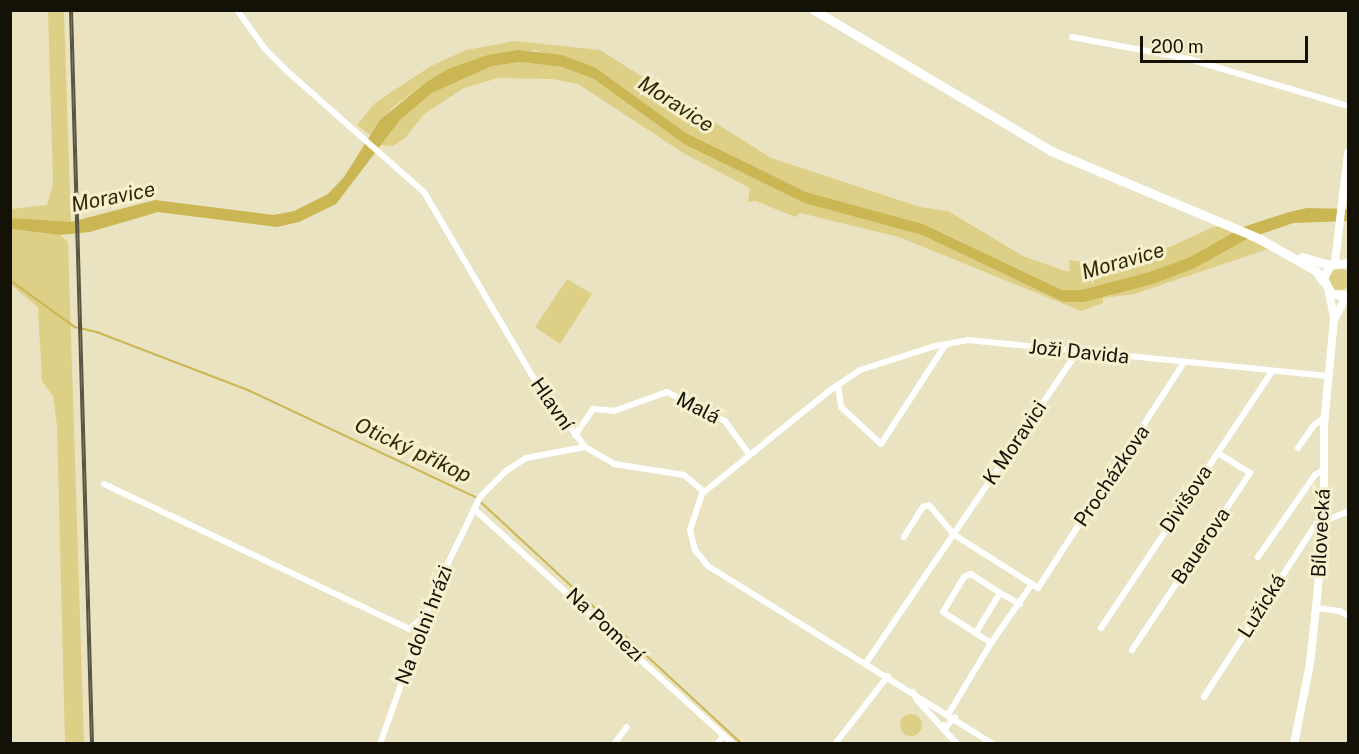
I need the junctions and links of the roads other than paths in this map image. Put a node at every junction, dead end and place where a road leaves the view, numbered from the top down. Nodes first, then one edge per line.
1 (237, 10) edge
2 (813, 10) edge
3 (1072, 37) dead end
4 (1348, 106) edge
5 (1348, 153) edge
6 (1277, 247) junction
7 (1340, 263) edge
8 (1323, 281) junction
9 (1329, 292) junction
10 (1347, 296) edge
11 (1334, 320) junction
12 (946, 344) junction
13 (1077, 352) junction
14 (1184, 362) junction
15 (1272, 372) junction
16 (1328, 376) junction
17 (838, 385) junction
18 (1324, 418) junction
19 (575, 435) junction
20 (585, 447) junction
21 (1298, 448) dead end
22 (1218, 453) junction
23 (749, 454) junction
24 (1323, 470) junction
25 (104, 484) dead end
26 (703, 493) junction
27 (477, 503) junction
28 (1348, 512) edge
29 (1323, 519) junction
30 (953, 534) junction
31 (904, 537) dead end
32 (1258, 557) dead end
33 (1035, 586) junction
34 (1000, 593) junction
35 (1020, 604) junction
36 (1316, 608) junction
37 (424, 616) junction
38 (1348, 616) edge
39 (1101, 628) dead end
40 (977, 631) junction
41 (991, 643) junction
42 (1132, 650) dead end
43 (866, 663) junction
44 (888, 676) junction
45 (914, 692) junction
46 (1204, 697) dead end
47 (938, 706) junction
48 (949, 713) junction
49 (956, 717) junction
50 (937, 723) junction
51 (627, 726) dead end
52 (724, 735) junction
53 (380, 744) edge
54 (614, 744) edge
55 (717, 744) edge
56 (733, 744) edge
57 (835, 744) edge
58 (957, 744) edge
59 (993, 744) edge
60 (1294, 744) edge

1 - 19 street, Hlavní
2 - 6 main road
3 - 4 street
5 - 7 main road
6 - 7 main road
6 - 8 main road, Bílovecká
7 - 8 main road
8 - 9 main road, Bílovecká
9 - 10 main road, Bílovecká
9 - 11 main road, Bílovecká
10 - 11 main road, Bílovecká
11 - 16 main road, Bílovecká
12 - 13 street, Joži Davida
12 - 17 street, Joži Davida
12 - 17 street
13 - 14 street, Joži Davida
13 - 30 street, K Moravici
14 - 15 street, Joži Davida
14 - 33 street, Procházkova
15 - 16 street, Joži Davida
15 - 22 street, Divišova
16 - 18 main road, Bílovecká
17 - 23 street, Joži Davida
18 - 21 street
18 - 24 main road, Bílovecká
19 - 20 street, Hlavní
19 - 23 street, Malá
20 - 26 street, Hlavní
20 - 27 street
22 - 39 street, Divišova
22 - 42 street, Bauerova
23 - 26 street, Joži Davida
24 - 29 main road, Bílovecká
24 - 32 street
25 - 37 street
26 - 43 street
27 - 37 street, Na dolni hrázi
27 - 52 street, Na Pomezí
28 - 29 street
29 - 36 main road, Bílovecká
29 - 46 street, Lužická
30 - 31 street
30 - 33 street
30 - 43 street
33 - 35 street, Procházkova
34 - 35 street
34 - 40 street
34 - 40 street
35 - 41 street, Procházkova
36 - 38 street
36 - 60 main road, Bílovecká
37 - 53 street, Na dolni hrázi
40 - 41 street
41 - 48 street
43 - 44 street
44 - 45 street
44 - 57 street
45 - 47 street
45 - 50 street
47 - 48 street
47 - 50 street
48 - 49 street
49 - 50 street
49 - 59 street
50 - 58 street
51 - 54 street
52 - 55 street
52 - 56 street, Na Pomezí

